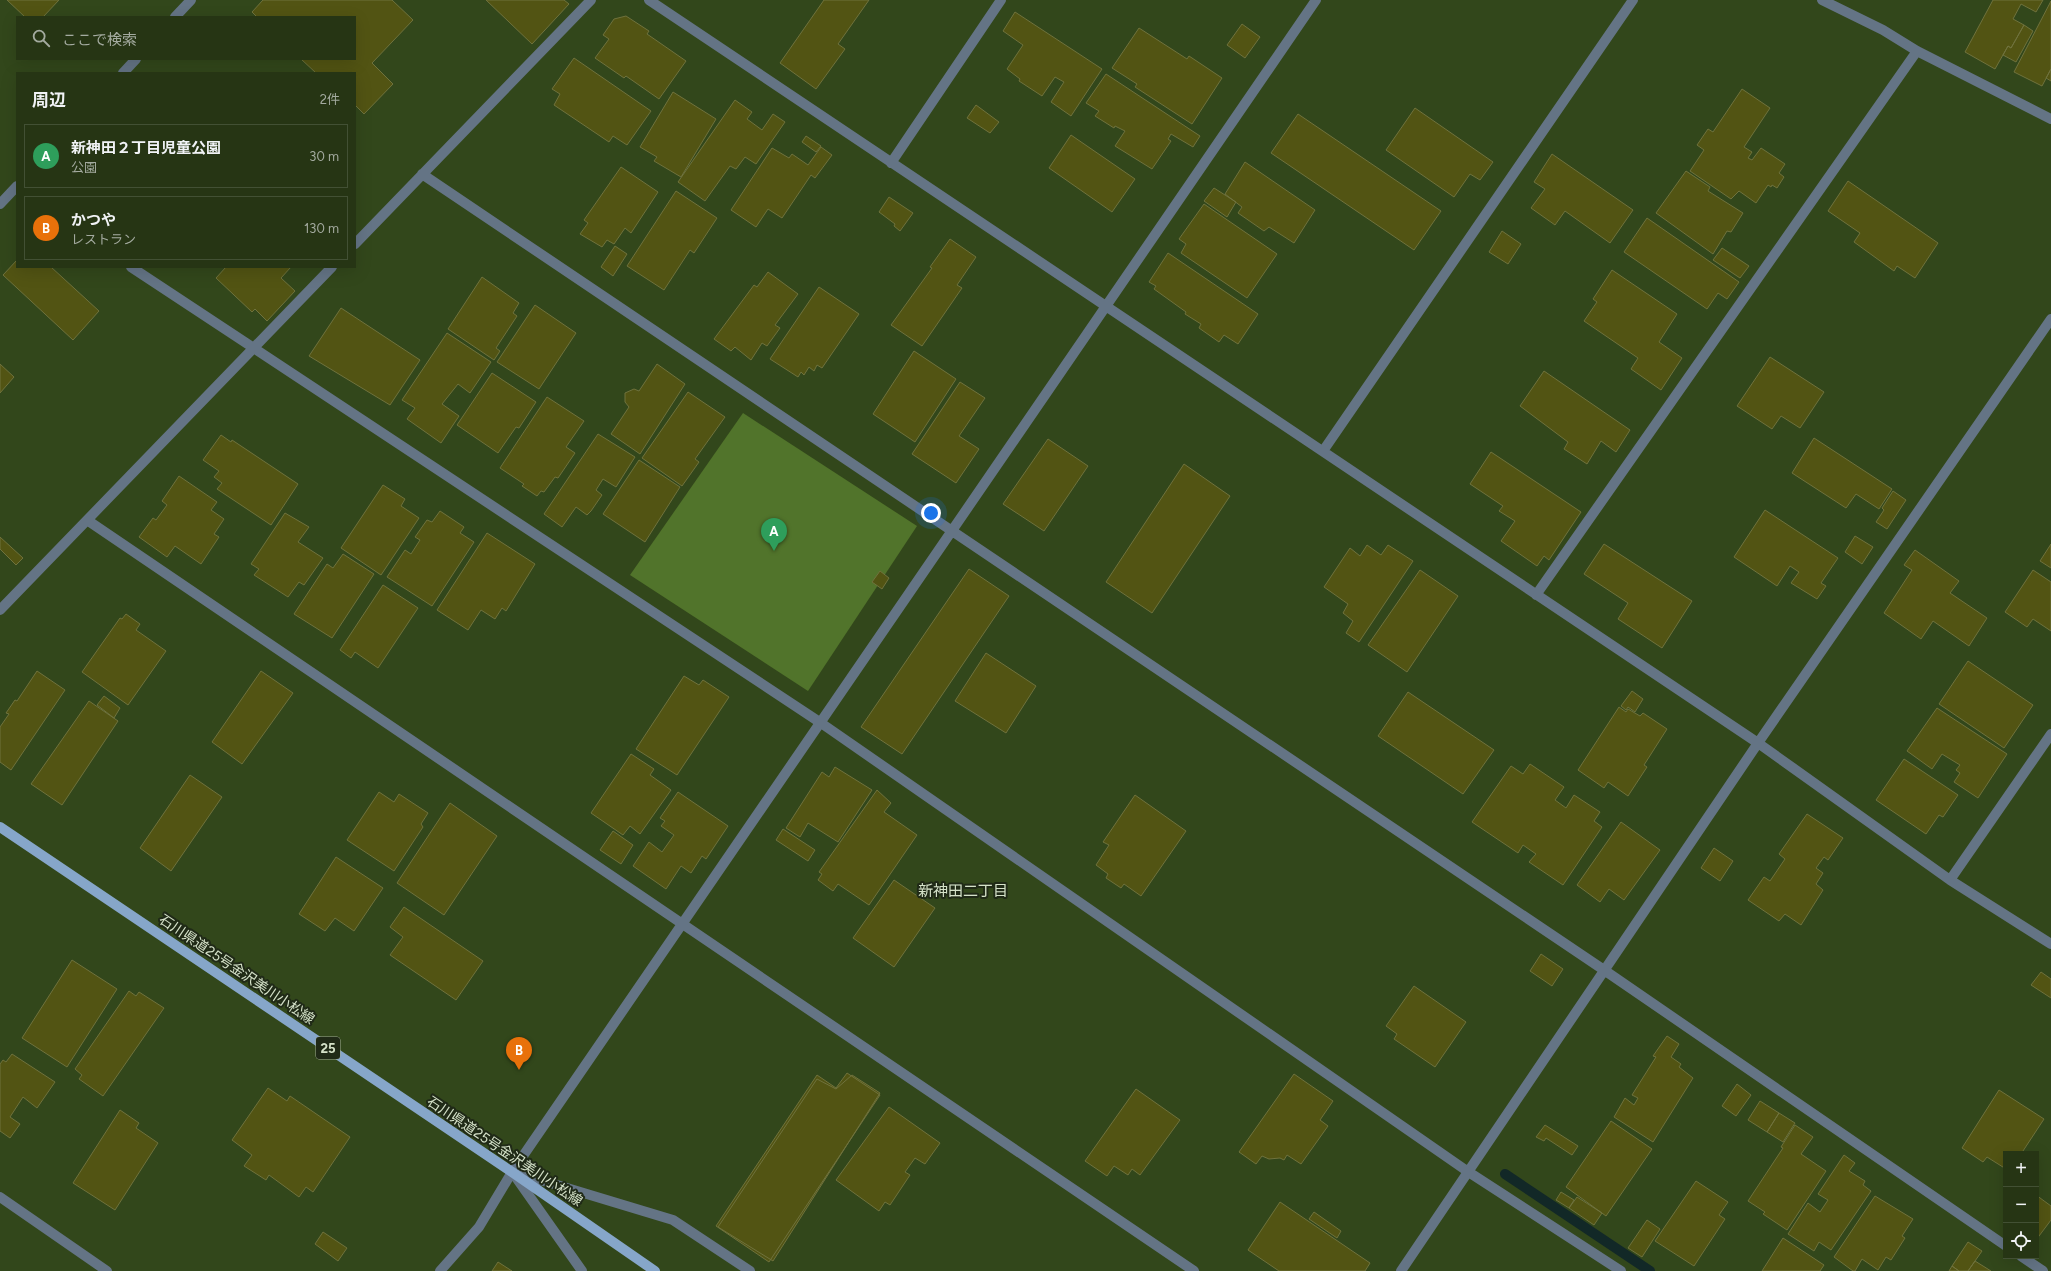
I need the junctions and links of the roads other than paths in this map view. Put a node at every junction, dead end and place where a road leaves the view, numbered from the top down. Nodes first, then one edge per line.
1 (191, 0) edge
2 (591, 0) edge
3 (649, 0) edge
4 (1001, 0) edge
5 (1316, 0) edge
6 (1633, 0) edge
7 (1822, 0) edge
8 (176, 16) edge
9 (1917, 51) junction
10 (135, 60) edge
11 (124, 72) edge
12 (2051, 119) edge
13 (892, 163) junction
14 (422, 174) junction
15 (16, 190) edge
16 (0, 204) edge
17 (356, 243) edge
18 (133, 268) edge
19 (331, 268) edge
20 (1106, 307) junction
21 (2051, 319) edge
22 (254, 348) junction
23 (1322, 451) junction
24 (87, 520) junction
25 (951, 532) junction
26 (1536, 595) junction
27 (0, 610) edge
28 (821, 723) junction
29 (2051, 734) edge
30 (1758, 743) junction
31 (0, 827) edge
32 (1950, 880) junction
33 (682, 924) junction
34 (2051, 944) edge
35 (1604, 970) junction
36 (1467, 1171) junction
37 (512, 1172) junction
38 (0, 1197) edge
39 (2003, 1244) edge
40 (2025, 1259) edge
41 (107, 1271) edge
42 (440, 1271) edge
43 (582, 1271) edge
44 (655, 1271) edge
45 (750, 1271) edge
46 (1194, 1271) edge
47 (1401, 1271) edge
48 (1621, 1271) edge
49 (2043, 1271) edge

1 - 8 street
2 - 14 street
3 - 13 street
4 - 13 street
5 - 20 street
6 - 23 street
7 - 9 street
9 - 12 street
9 - 26 street
10 - 11 street
13 - 20 street
14 - 17 street
14 - 25 street
15 - 16 street
18 - 22 street
19 - 22 street
20 - 23 street
20 - 25 street
21 - 30 street
22 - 24 street
22 - 28 street
23 - 26 street
24 - 27 street
24 - 33 street
25 - 28 street
25 - 35 street
26 - 30 street
28 - 33 street
28 - 36 street
29 - 32 street
30 - 32 street
30 - 35 street
31 - 37 main road, 石川県道25号金沢美川小松線 / 25
32 - 34 street
33 - 37 street
33 - 46 street
35 - 36 street
35 - 39 street
36 - 47 street
36 - 48 street
37 - 42 street
37 - 43 street
37 - 44 main road, 石川県道25号金沢美川小松線 / 25
37 - 45 street
38 - 41 street
40 - 49 street

